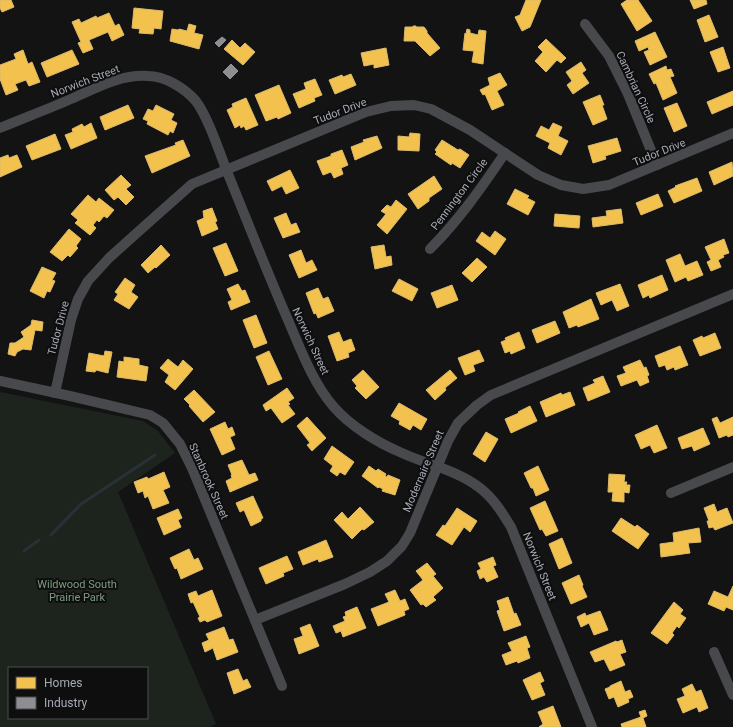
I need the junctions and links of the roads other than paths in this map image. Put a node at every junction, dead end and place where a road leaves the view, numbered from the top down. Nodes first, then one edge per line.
1 (585, 24) dead end
2 (0, 128) edge
3 (733, 134) edge
4 (505, 153) junction
5 (657, 165) junction
6 (226, 170) junction
7 (430, 249) dead end
8 (733, 294) edge
9 (0, 381) edge
10 (55, 393) junction
11 (438, 466) junction
12 (733, 467) edge
13 (671, 493) dead end
14 (255, 620) junction
15 (714, 652) dead end
16 (282, 686) dead end
17 (733, 695) edge
18 (592, 727) edge

1 - 5 street, Cambrian Circle
2 - 6 street, Norwich Street
3 - 5 street, Tudor Drive
4 - 5 street, Tudor Drive
4 - 6 street, Tudor Drive
4 - 7 street, Pennington Circle
6 - 10 street, Tudor Drive
6 - 11 street, Norwich Street
8 - 11 street, Modernaire Street
9 - 10 street, Stanbrook Street
10 - 14 street, Stanbrook Street
11 - 14 street, Modernaire Street
11 - 18 street, Norwich Street
12 - 13 street
14 - 16 street, Stanbrook Street
15 - 17 street

